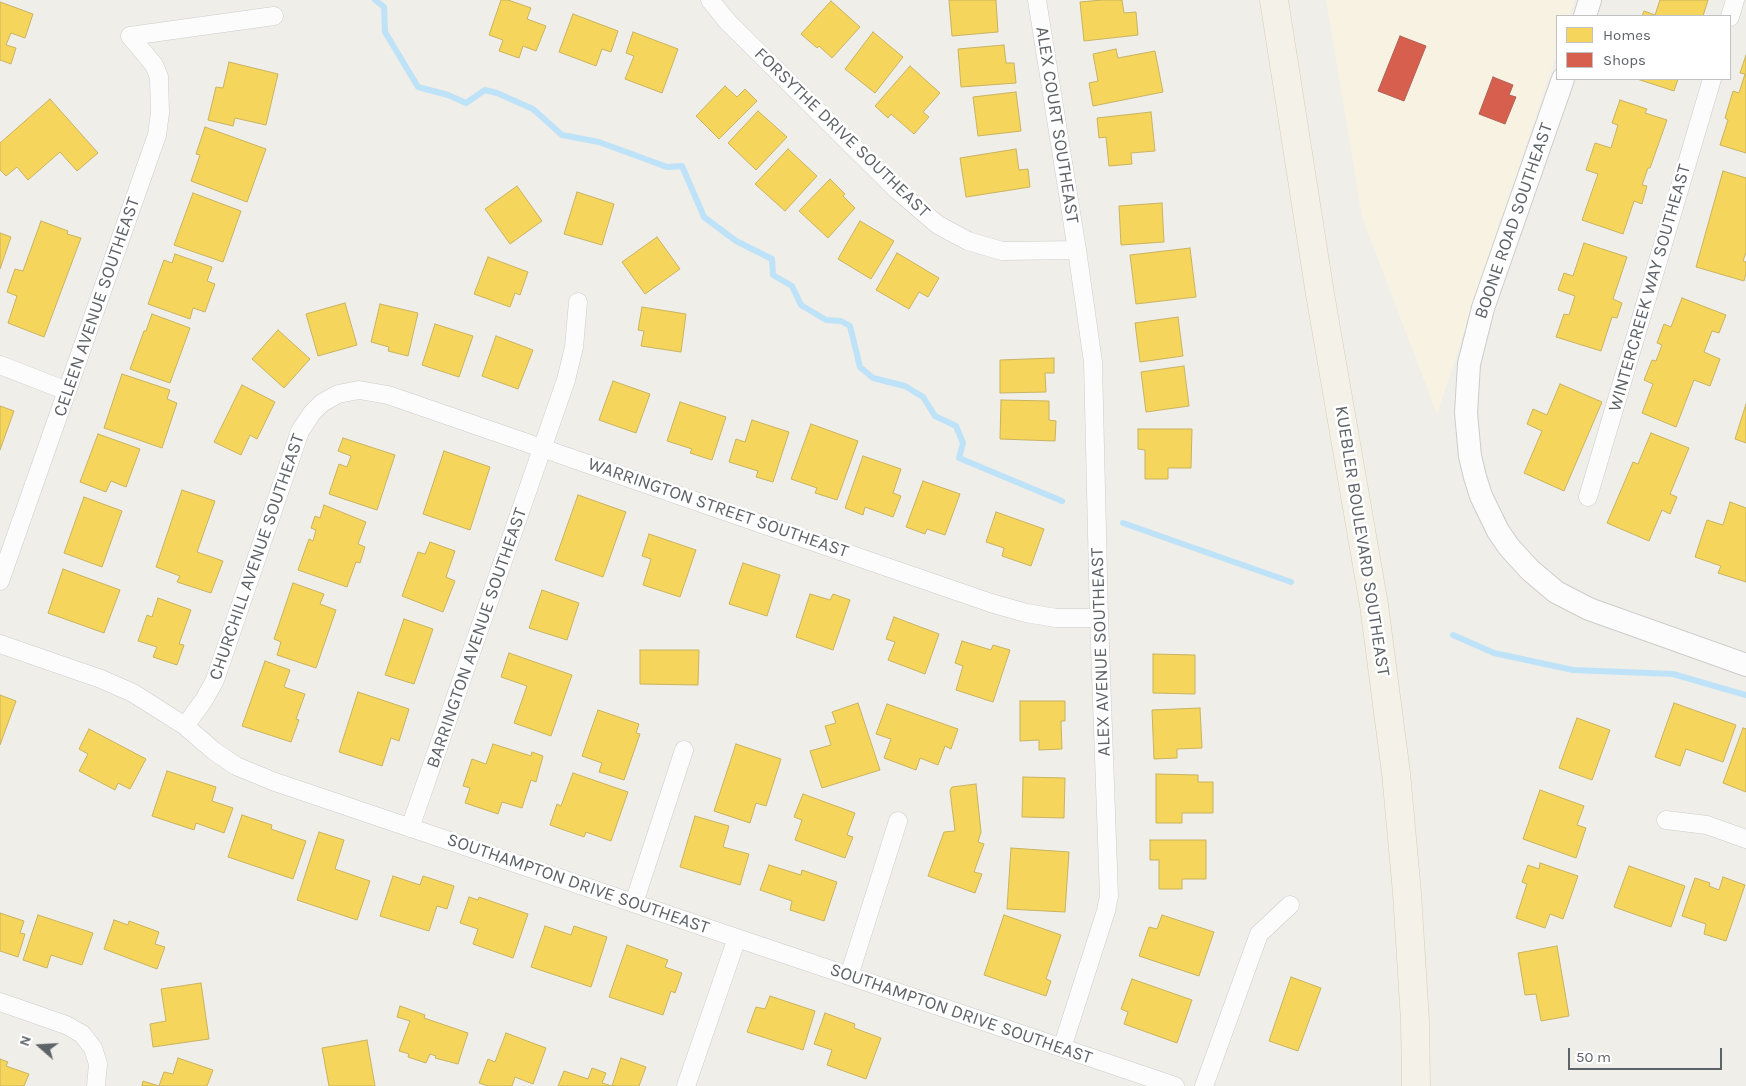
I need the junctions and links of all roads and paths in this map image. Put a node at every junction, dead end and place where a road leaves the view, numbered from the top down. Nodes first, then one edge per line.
1 (710, 0) edge
2 (1037, 0) edge
3 (1274, 0) edge
4 (1590, 0) edge
5 (1735, 0) edge
6 (1585, 15) edge
7 (1731, 15) edge
8 (274, 16) dead end
9 (1563, 80) edge
10 (1712, 80) edge
11 (1077, 250) junction
12 (578, 302) dead end
13 (0, 366) edge
14 (67, 391) junction
15 (338, 394) joint
16 (544, 448) junction
17 (1588, 497) dead end
18 (0, 581) edge
19 (1099, 618) junction
20 (0, 644) edge
21 (1746, 666) edge
22 (184, 726) junction
23 (684, 750) dead end
24 (1666, 820) dead end
25 (898, 821) dead end
26 (410, 828) junction
27 (1746, 839) edge
28 (634, 904) junction
29 (1290, 905) dead end
30 (737, 938) junction
31 (849, 976) junction
32 (0, 1002) edge
33 (1062, 1048) junction
34 (96, 1086) edge
35 (686, 1086) edge
36 (1175, 1086) edge
37 (1204, 1086) edge
38 (1416, 1086) edge

1 - 11 street, FORSYTHE DRIVE SOUTHEAST
2 - 11 street, ALEX COURT SOUTHEAST
3 - 38 main road, KUEBLER BOULEVARD SOUTHEAST
4 - 6 street
5 - 7 street
8 - 14 street, CELEEN AVENUE SOUTHEAST
9 - 21 street, BOONE ROAD SOUTHEAST
10 - 17 street, WINTERCREEK WAY SOUTHEAST
11 - 19 street, ALEX AVENUE SOUTHEAST
12 - 16 street, BARRINGTON AVENUE SOUTHEAST
13 - 14 street
14 - 18 street, CELEEN AVENUE SOUTHEAST
15 - 16 street, WARRINGTON STREET SOUTHEAST
15 - 22 street, CHURCHILL AVENUE SOUTHEAST
16 - 19 street, WARRINGTON STREET SOUTHEAST
16 - 26 street, BARRINGTON AVENUE SOUTHEAST
19 - 33 street, ALEX AVENUE SOUTHEAST
20 - 22 street, SOUTHAMPTON DRIVE SOUTHEAST
22 - 26 street, SOUTHAMPTON DRIVE SOUTHEAST
23 - 28 street
24 - 27 street
25 - 31 street
26 - 28 street, SOUTHAMPTON DRIVE SOUTHEAST
28 - 30 street, SOUTHAMPTON DRIVE SOUTHEAST
29 - 37 street
30 - 31 street, SOUTHAMPTON DRIVE SOUTHEAST
30 - 35 street
31 - 33 street, SOUTHAMPTON DRIVE SOUTHEAST
32 - 34 street
33 - 36 street, SOUTHAMPTON DRIVE SOUTHEAST

